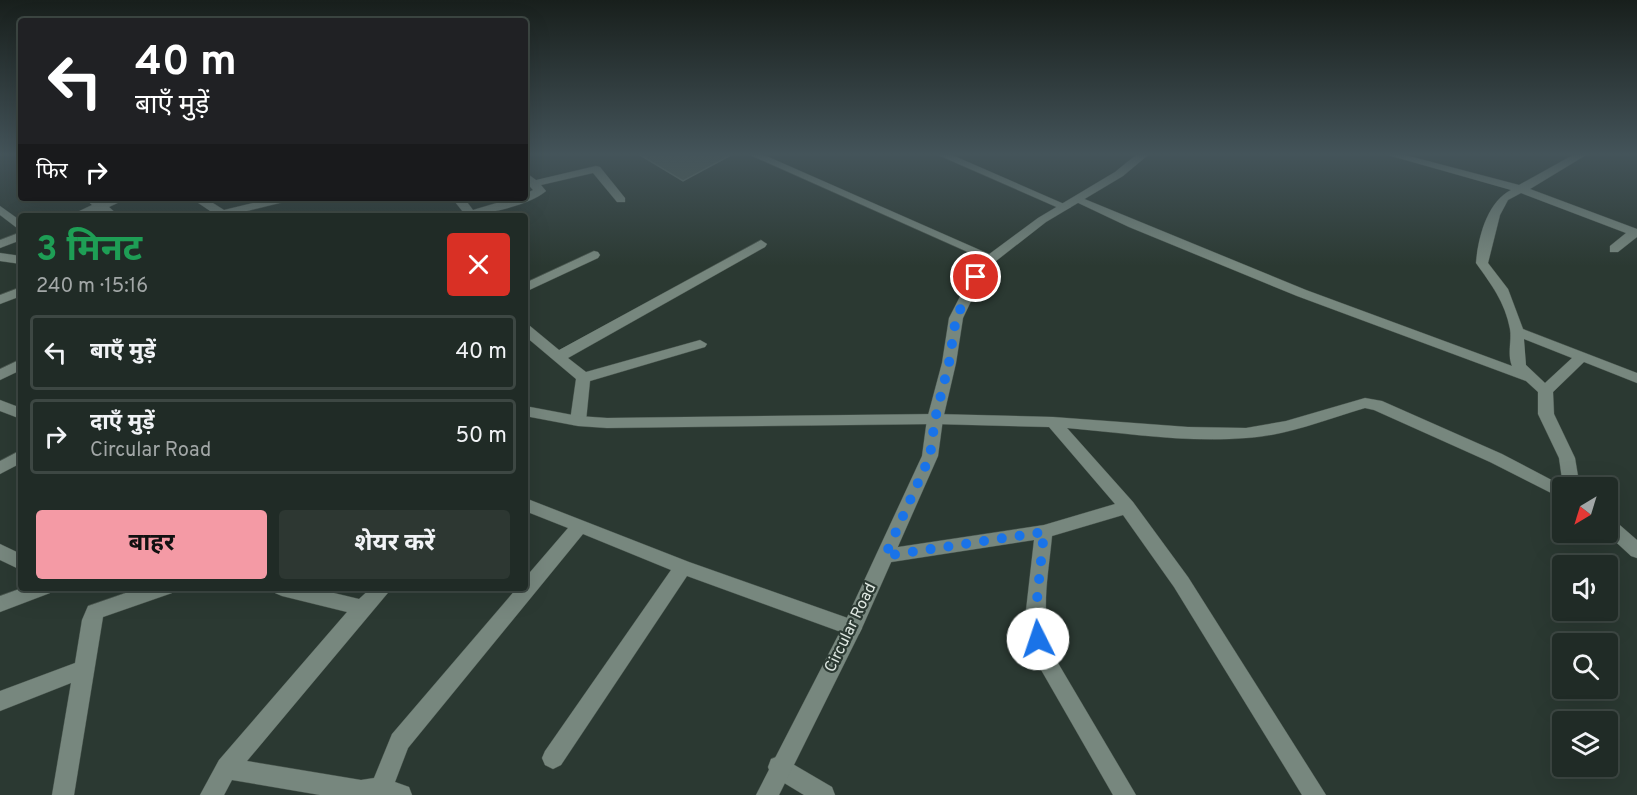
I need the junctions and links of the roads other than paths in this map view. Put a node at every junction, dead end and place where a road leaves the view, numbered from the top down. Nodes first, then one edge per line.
1 (615, 192) edge
2 (840, 192) edge
3 (1043, 192) edge
4 (1088, 192) edge
5 (1514, 192) edge
6 (1528, 192) edge
7 (621, 200) dead end
8 (94, 201) edge
9 (114, 201) edge
10 (201, 201) edge
11 (276, 201) edge
12 (518, 201) edge
13 (1072, 203) junction
14 (100, 206) junction
15 (0, 209) edge
16 (82, 213) edge
17 (109, 213) edge
18 (216, 213) edge
19 (226, 213) edge
20 (489, 213) edge
21 (18, 224) edge
22 (1636, 232) edge
23 (18, 237) edge
24 (0, 244) edge
25 (761, 244) dead end
26 (1614, 249) dead end
27 (594, 255) dead end
28 (992, 258) junction
29 (528, 287) edge
30 (18, 292) edge
31 (0, 300) edge
32 (1517, 331) junction
33 (528, 332) edge
34 (700, 344) dead end
35 (558, 357) junction
36 (1581, 357) junction
37 (18, 366) edge
38 (0, 375) edge
39 (1528, 377) junction
40 (583, 378) junction
41 (1637, 378) edge
42 (1545, 392) junction
43 (0, 405) edge
44 (528, 412) edge
45 (18, 413) edge
46 (935, 419) junction
47 (578, 421) junction
48 (1053, 422) junction
49 (18, 458) edge
50 (0, 468) edge
51 (1570, 477) edge
52 (1552, 487) edge
53 (528, 505) edge
54 (1127, 507) junction
55 (580, 526) junction
56 (1044, 532) junction
57 (1618, 532) edge
58 (0, 551) edge
59 (1637, 551) edge
60 (885, 556) junction
61 (18, 561) edge
62 (683, 567) junction
63 (528, 588) edge
64 (35, 591) edge
65 (156, 591) edge
66 (293, 591) edge
67 (380, 591) edge
68 (526, 591) edge
69 (0, 604) edge
70 (362, 609) junction
71 (852, 628) junction
72 (84, 669) junction
73 (0, 701) edge
74 (553, 758) dead end
75 (779, 767) junction
76 (226, 768) junction
77 (391, 792) edge
78 (63, 795) edge
79 (211, 795) edge
80 (766, 795) edge
81 (824, 795) edge
82 (1125, 795) edge
83 (1315, 795) edge

1 - 7 street
2 - 28 street
3 - 13 street
4 - 13 street, Circular Road
5 - 32 street
6 - 22 street
8 - 14 street
9 - 14 street
10 - 18 street
11 - 19 street
12 - 20 street
13 - 28 street, Circular Road
13 - 39 street
14 - 16 street
14 - 17 street
15 - 21 street
22 - 26 street
23 - 24 street
25 - 35 street
27 - 29 street
28 - 46 street, Circular Road
30 - 31 street
32 - 36 street
32 - 39 street
33 - 35 street
34 - 40 street
35 - 40 street
36 - 41 street
36 - 42 street
37 - 38 street
39 - 42 street
40 - 47 street
42 - 51 street
43 - 45 street
44 - 47 street
46 - 47 street
46 - 48 street
46 - 60 street, Circular Road
48 - 52 street
48 - 54 street
49 - 50 street
53 - 55 street
54 - 56 street
54 - 83 street
55 - 62 street
55 - 63 street
56 - 60 street
56 - 82 street
57 - 59 street
58 - 61 street
60 - 71 street, Circular Road
62 - 71 street
62 - 74 street
64 - 69 street
65 - 72 street
66 - 70 street
67 - 70 street
68 - 77 street
70 - 76 street
71 - 75 street, Circular Road
72 - 73 street
72 - 78 street
75 - 80 street, Circular Road
75 - 81 street
76 - 77 street
76 - 79 street

